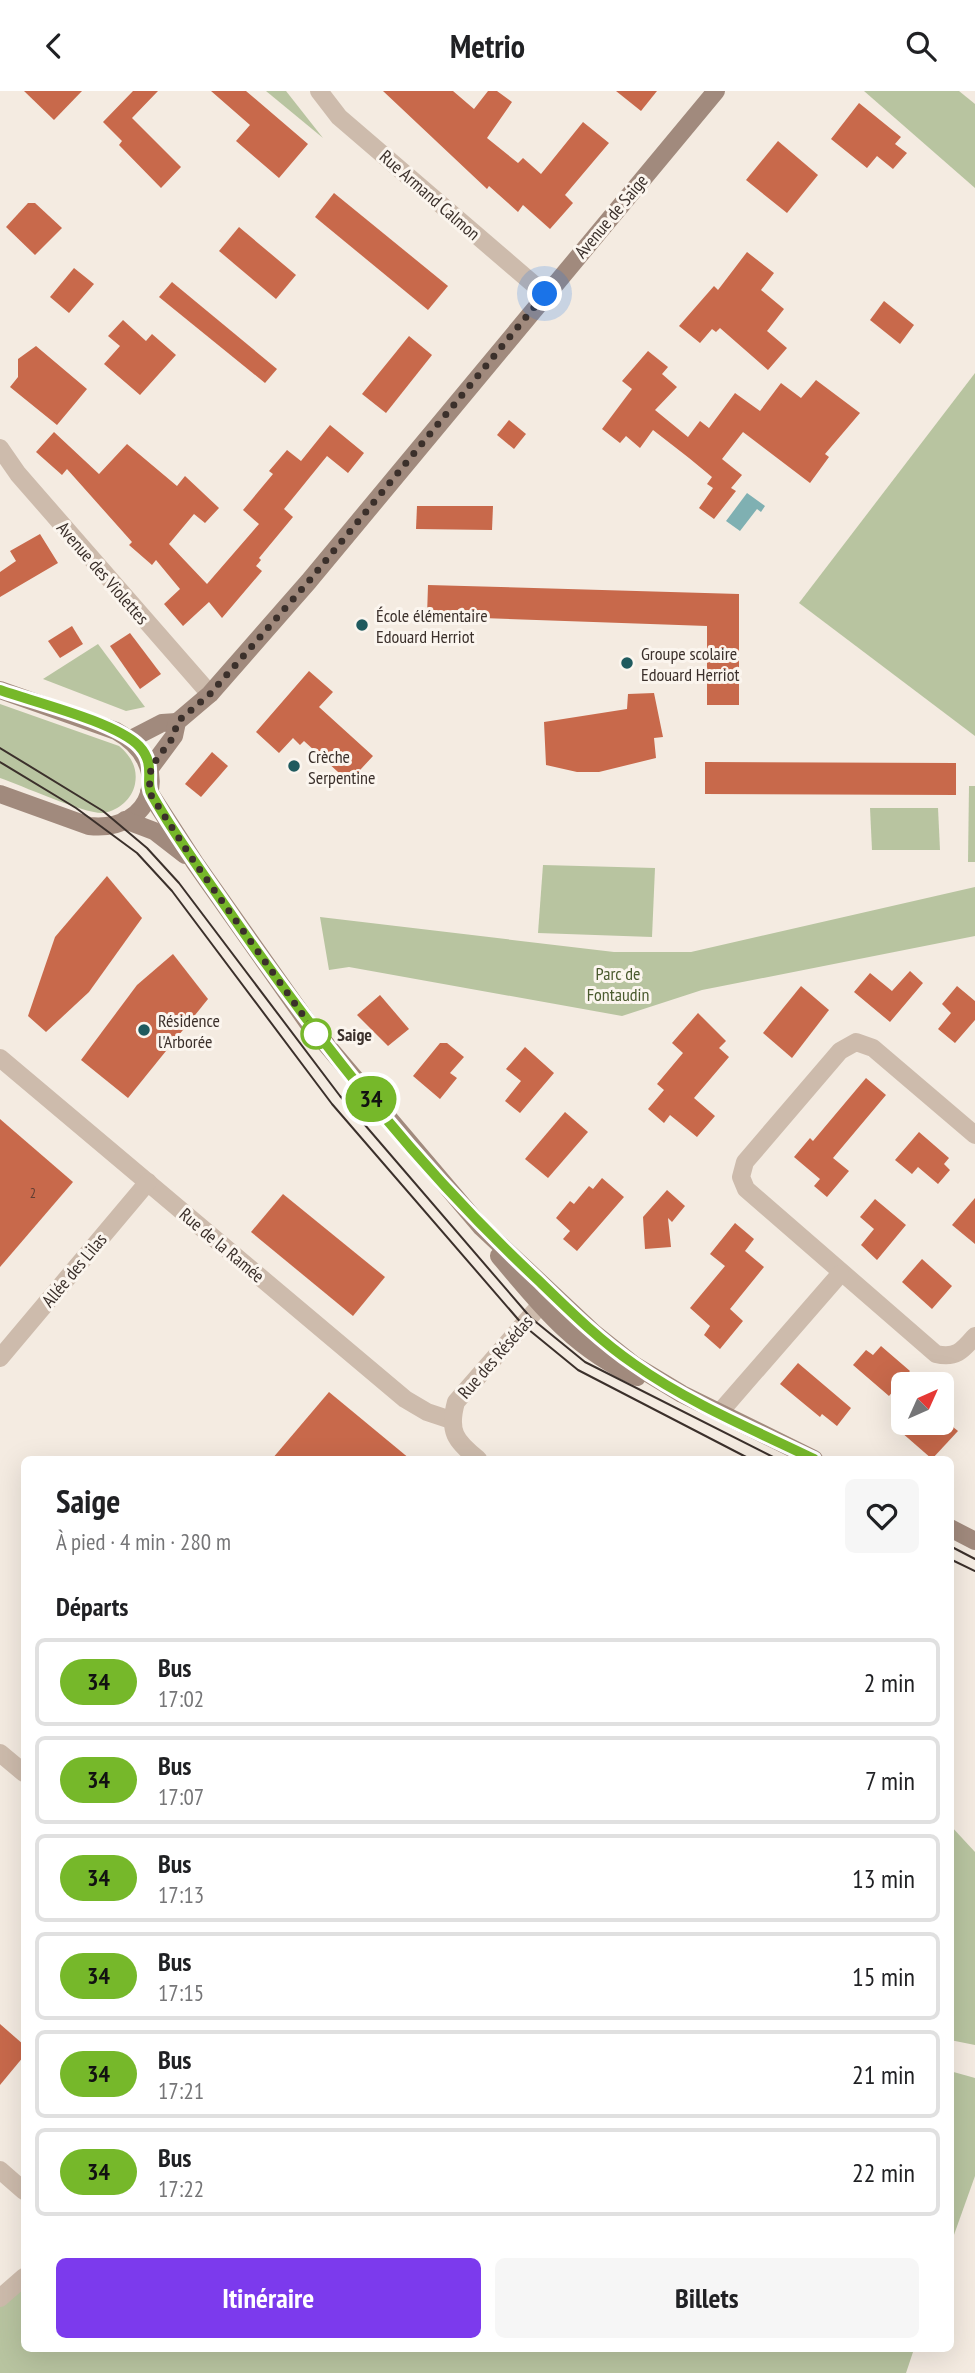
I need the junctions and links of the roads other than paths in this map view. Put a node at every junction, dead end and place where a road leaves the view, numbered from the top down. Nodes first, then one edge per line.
1 (319, 91) edge
2 (716, 91) edge
3 (545, 294) junction
4 (0, 449) edge
5 (0, 690) edge
6 (210, 694) junction
7 (177, 722) junction
8 (131, 739) junction
9 (151, 767) junction
10 (149, 792) junction
11 (0, 793) edge
12 (125, 820) junction
13 (195, 863) junction
14 (0, 1058) edge
15 (975, 1135) edge
16 (148, 1182) junction
17 (840, 1274) junction
18 (545, 1300) junction
19 (975, 1336) edge
20 (0, 1358) edge
21 (720, 1412) junction
22 (451, 1420) junction
23 (475, 1456) edge
24 (808, 1456) edge
25 (954, 1530) edge
26 (975, 1541) edge
27 (0, 1753) edge
28 (21, 1770) edge
29 (0, 2171) edge
30 (21, 2188) edge
31 (21, 2280) edge
32 (0, 2298) edge

1 - 3 street, Rue Armand Calmon
2 - 3 main road, Avenue de Saige
3 - 6 main road, Avenue de Saige
4 - 6 street, Avenue des Violettes
5 - 8 main road
6 - 7 main road, Avenue de Saige
7 - 8 main road, Avenue de Saige
7 - 9 main road, Avenue de Saige
8 - 9 main road
9 - 10 main road
10 - 12 main road
10 - 13 main road
11 - 12 main road
12 - 13 main road
13 - 18 main road
14 - 16 street, Rue de la Ramée
15 - 17 street
16 - 20 street, Allée des Lilas
16 - 22 street, Rue de la Ramée
17 - 19 street
17 - 21 street
18 - 21 main road
18 - 22 street, Rue des Résédas
21 - 24 main road
22 - 23 street, Rue des Résédas
25 - 26 main road
27 - 28 street
29 - 30 street
31 - 32 street

